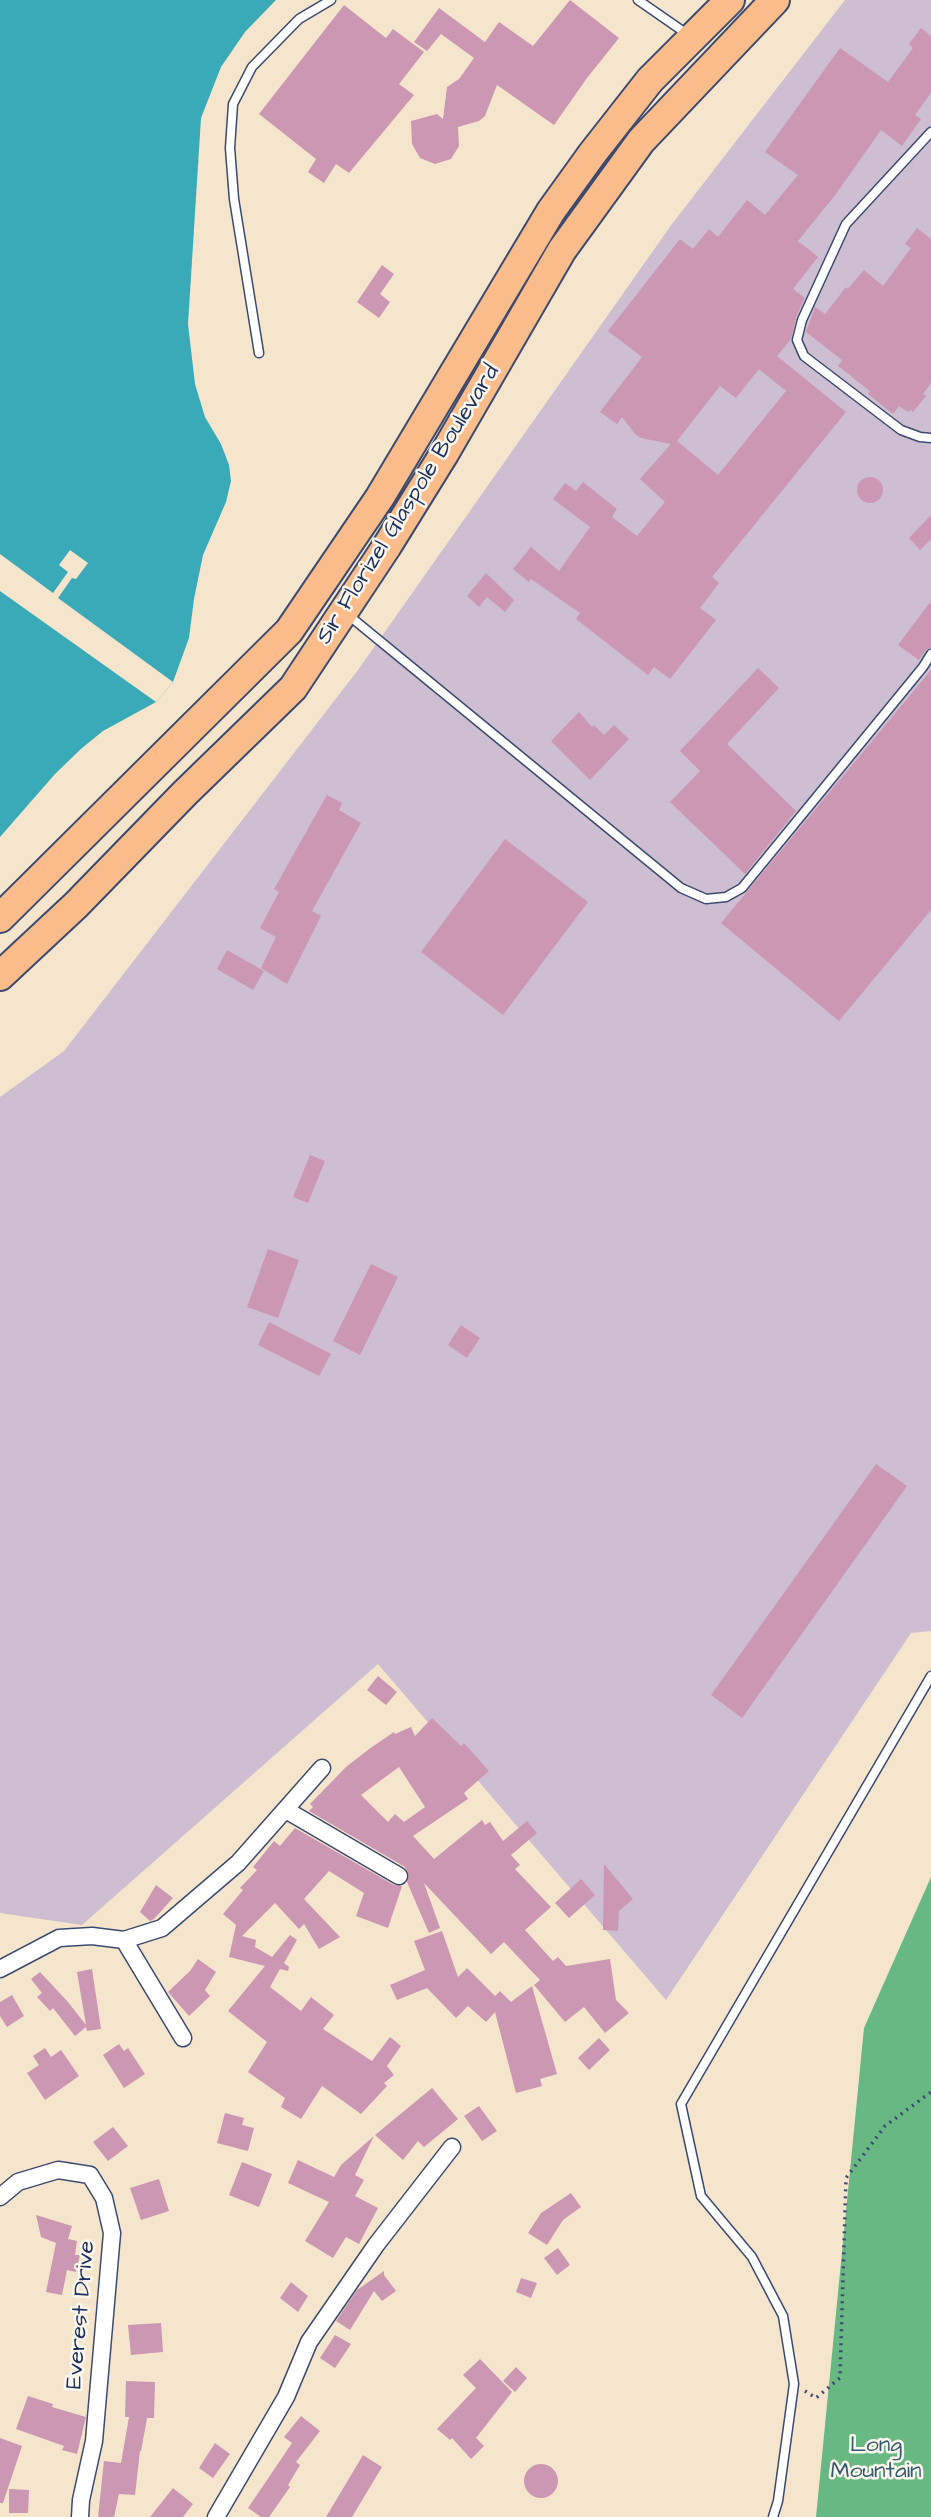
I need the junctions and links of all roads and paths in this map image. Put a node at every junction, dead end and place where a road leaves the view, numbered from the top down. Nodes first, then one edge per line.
1 (331, 0) edge
2 (638, 0) edge
3 (730, 0) edge
4 (775, 0) edge
5 (693, 37) junction
6 (931, 132) edge
7 (260, 354) dead end
8 (931, 438) edge
9 (344, 611) junction
10 (931, 654) edge
11 (0, 918) edge
12 (0, 976) edge
13 (931, 1676) edge
14 (322, 1768) dead end
15 (286, 1810) junction
16 (399, 1876) dead end
17 (124, 1940) junction
18 (0, 1969) edge
19 (183, 2038) dead end
20 (931, 2092) edge
21 (453, 2147) dead end
22 (0, 2197) edge
23 (794, 2384) junction
24 (80, 2517) edge
25 (216, 2517) edge
26 (773, 2517) edge

1 - 7 lane
2 - 5 lane
3 - 5 highway, Sir Florizel Glaspole Boulevard
4 - 9 highway, Sir Florizel Glaspole Boulevard
5 - 11 highway, Sir Florizel Glaspole Boulevard
6 - 8 lane
9 - 10 lane
9 - 12 highway, Sir Florizel Glaspole Boulevard
13 - 23 lane
14 - 15 street
15 - 16 street
15 - 17 street
17 - 18 street
17 - 19 street
20 - 23 path
21 - 25 street
22 - 24 street, Everest Drive
23 - 26 lane

